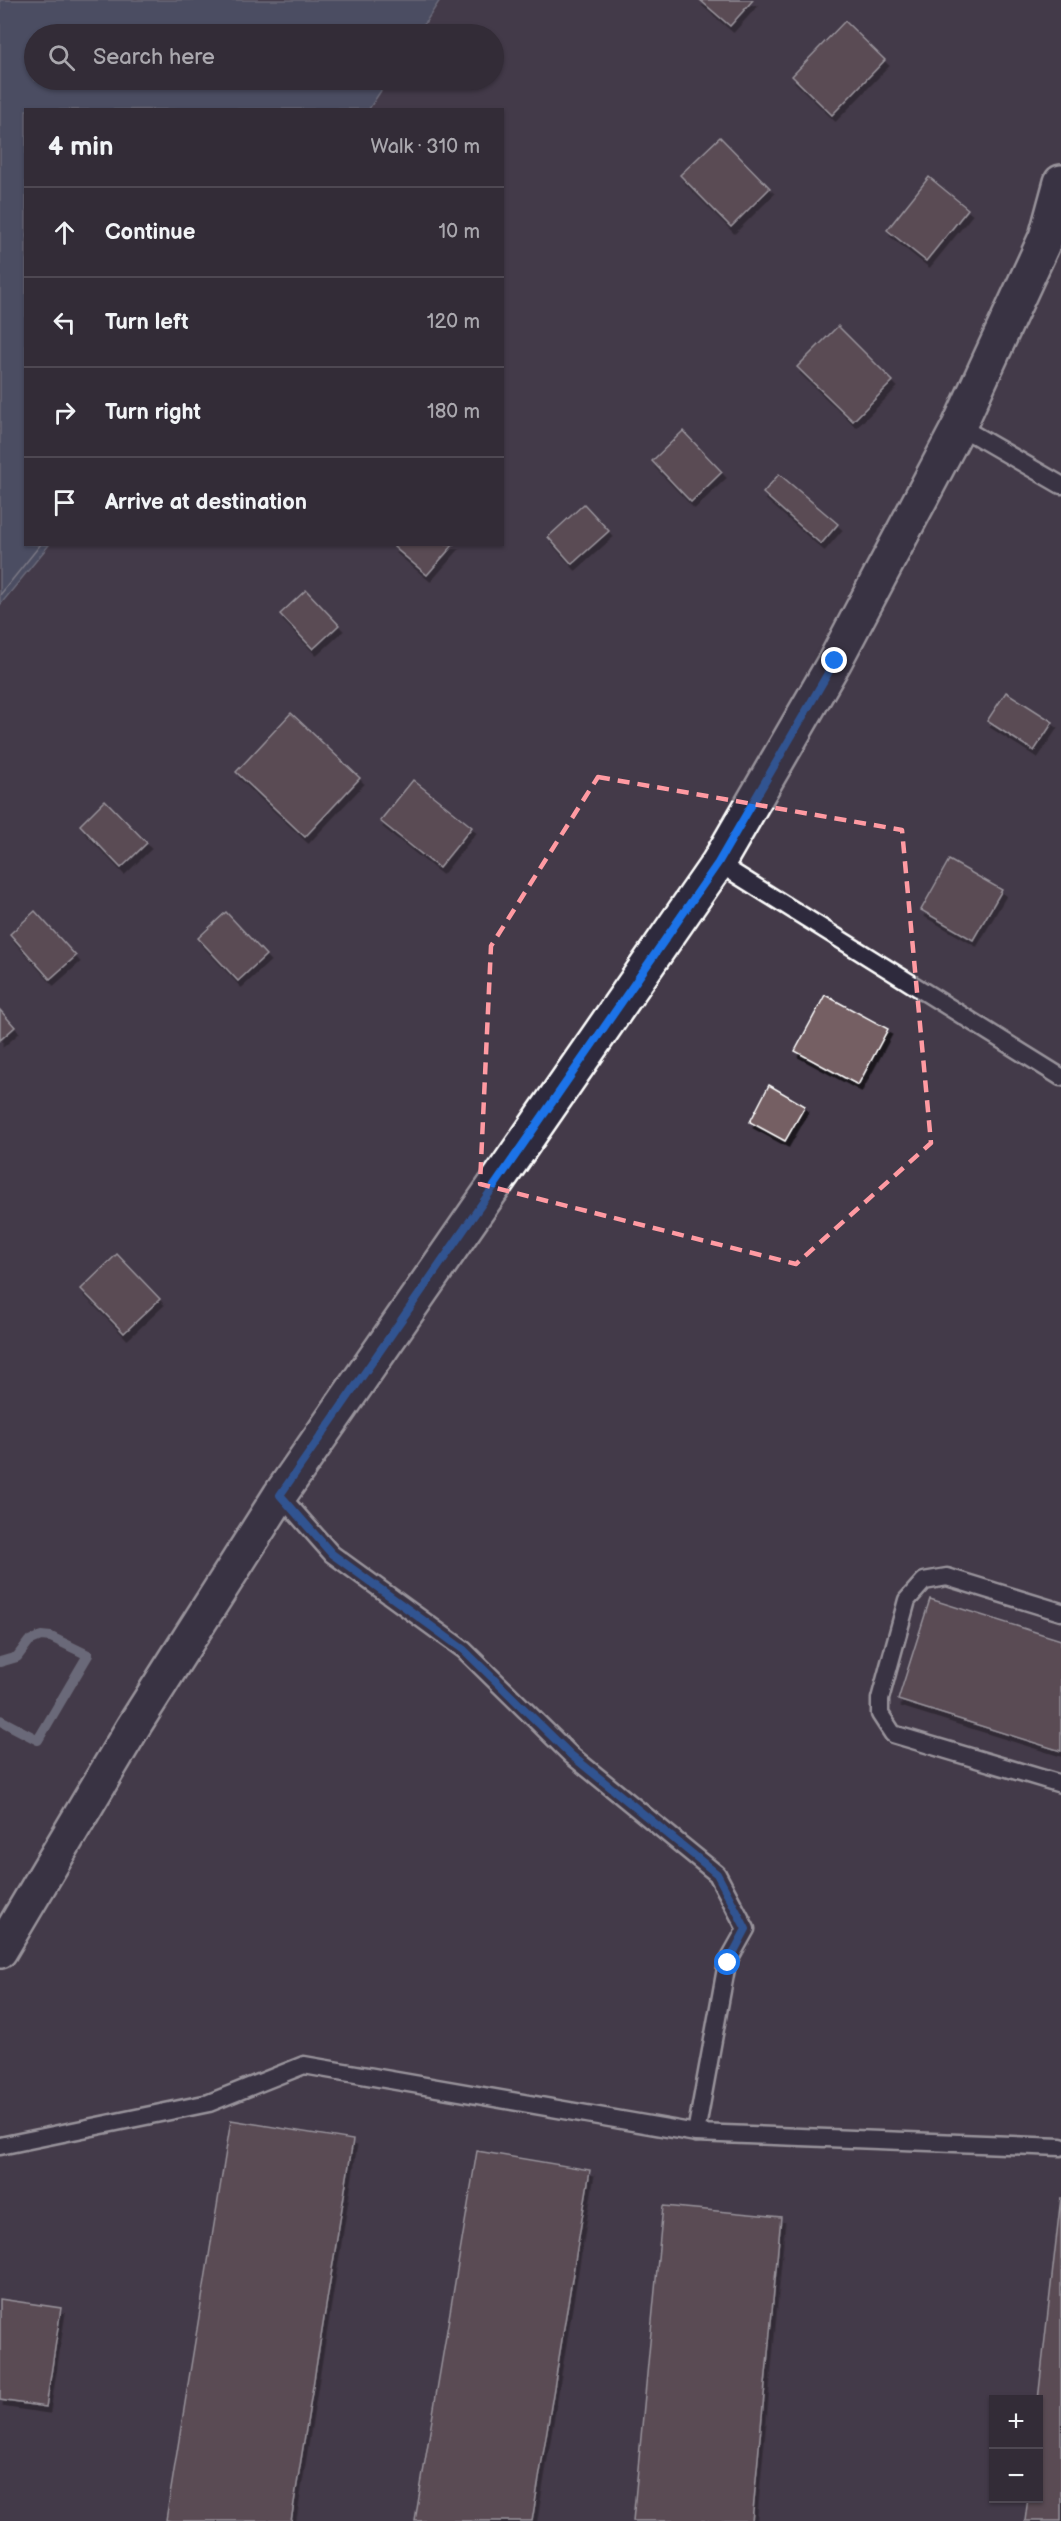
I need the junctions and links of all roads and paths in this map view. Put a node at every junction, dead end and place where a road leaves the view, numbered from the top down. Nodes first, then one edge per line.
1 (1061, 182) edge
2 (959, 426) junction
3 (1061, 485) edge
4 (718, 863) junction
5 (1061, 1077) edge
6 (280, 1495) junction
7 (1061, 1612) edge
8 (1061, 1784) edge
9 (0, 1951) edge
10 (696, 2133) junction
11 (0, 2146) edge
12 (1061, 2147) edge

1 - 2 street
2 - 3 lane
2 - 4 street
4 - 5 lane
4 - 6 street
6 - 9 street
6 - 10 lane
7 - 8 lane
10 - 11 lane
10 - 12 lane

